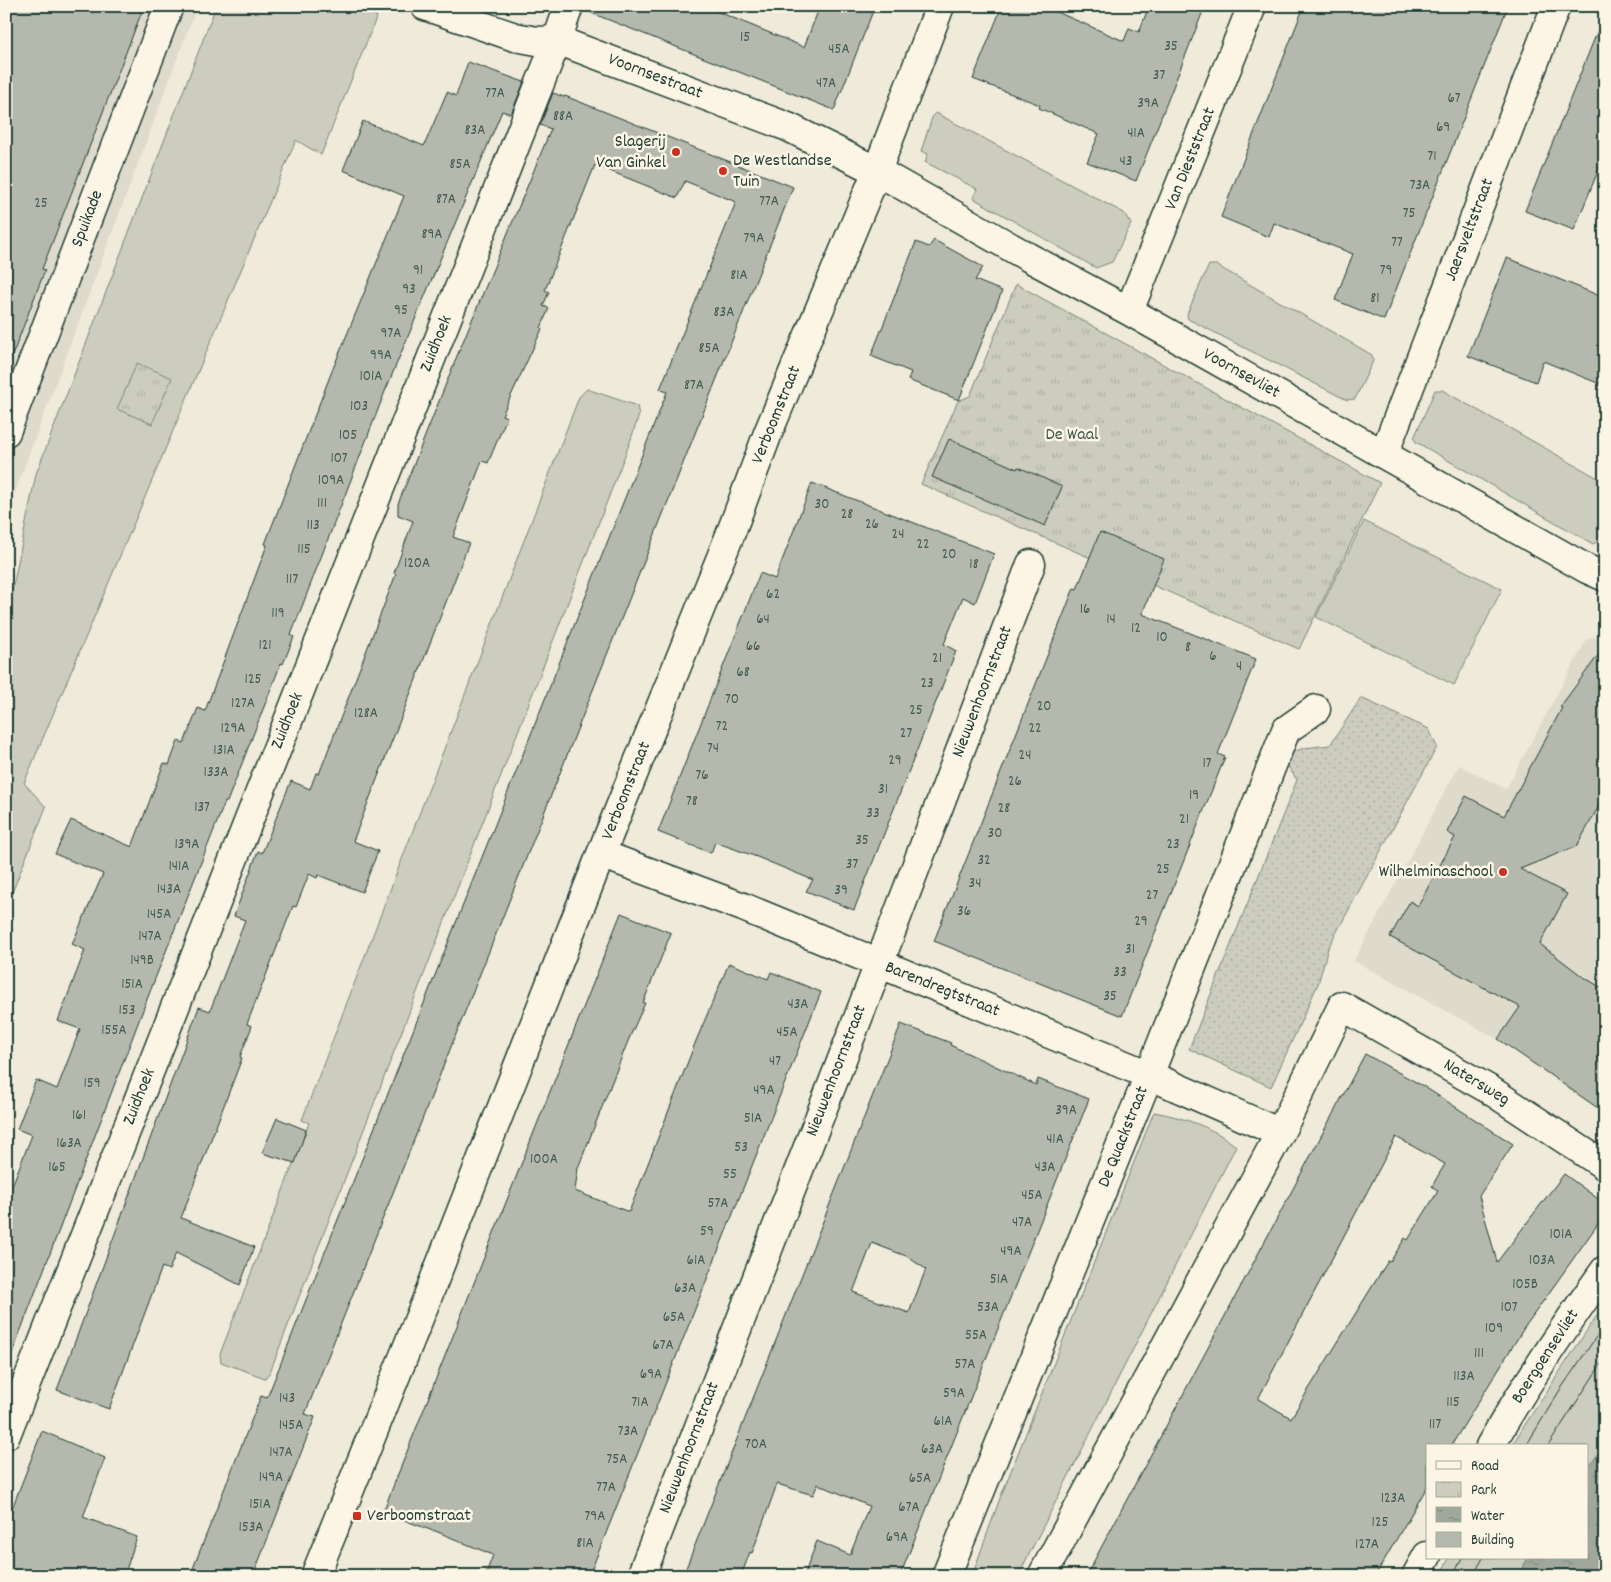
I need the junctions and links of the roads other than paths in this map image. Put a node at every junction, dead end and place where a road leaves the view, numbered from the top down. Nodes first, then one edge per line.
1 (169, 6) edge
2 (425, 6) edge
3 (569, 6) edge
4 (940, 6) edge
5 (1252, 6) edge
6 (1556, 6) edge
7 (557, 40) junction
8 (877, 170) junction
9 (1129, 311) junction
10 (6, 432) edge
11 (1384, 454) junction
12 (1031, 564) dead end
13 (1605, 578) edge
14 (1316, 709) dead end
15 (601, 854) junction
16 (879, 964) junction
17 (1149, 1075) junction
18 (1280, 1134) junction
19 (1605, 1166) edge
20 (1605, 1270) edge
21 (6, 1435) edge
22 (1491, 1444) edge
23 (1426, 1558) edge
24 (315, 1576) edge
25 (641, 1576) edge
26 (946, 1576) edge
27 (1042, 1576) edge
28 (1416, 1576) edge

1 - 10 street, Spuikade
2 - 7 street, Voornsestraat
3 - 7 street, Zuidhoek
4 - 8 street, Verboomstraat
5 - 9 street, Van Dieststraat
6 - 11 street, Jaersveltstraat
7 - 8 street, Voornsestraat
7 - 21 street, Zuidhoek
8 - 9 street, Voornsevliet
8 - 15 street, Verboomstraat
9 - 11 street, Voornsevliet
11 - 13 street, Voornsevliet
12 - 16 street, Nieuwenhoornstraat
14 - 17 street, De Quackstraat
15 - 16 street, Barendregtstraat
15 - 24 street, Verboomstraat
16 - 17 street, Barendregtstraat
16 - 25 street, Nieuwenhoornstraat
17 - 18 street, Barendregtstraat
17 - 26 street, De Quackstraat
18 - 19 street, Natersweg
18 - 27 street
20 - 22 street, Boergoensevliet
23 - 28 street

